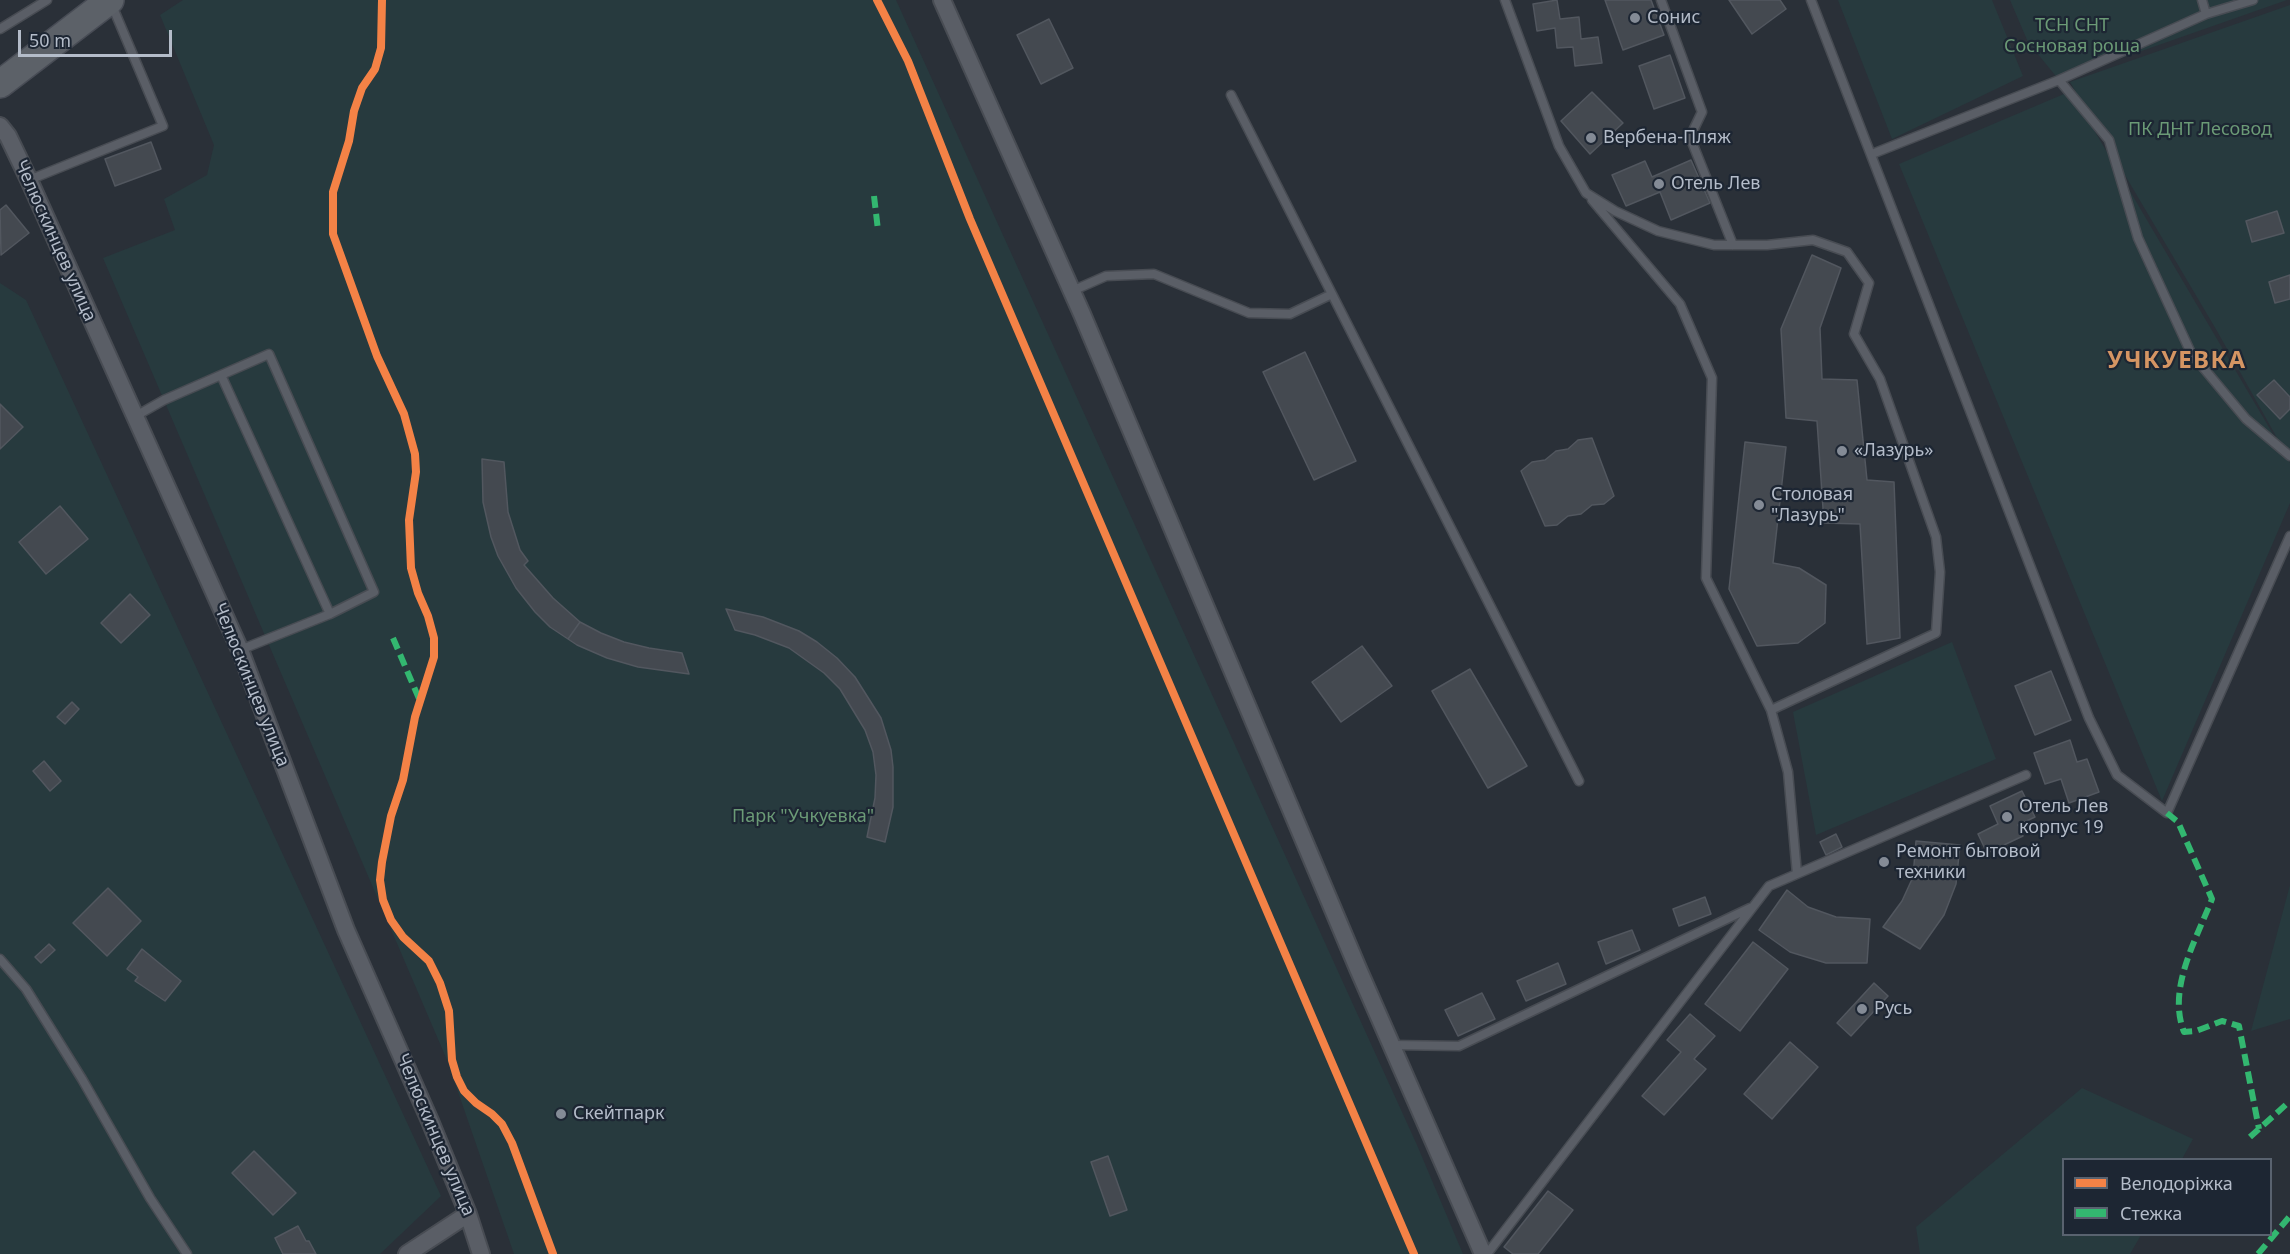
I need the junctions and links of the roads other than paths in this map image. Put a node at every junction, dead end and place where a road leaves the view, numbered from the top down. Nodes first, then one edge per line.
1 (47, 0) edge
2 (110, 0) edge
3 (942, 0) edge
4 (1505, 0) edge
5 (1661, 0) edge
6 (1811, 0) edge
7 (2202, 0) edge
8 (2253, 0) edge
9 (2206, 14) junction
10 (0, 29) edge
11 (2059, 80) junction
12 (0, 84) edge
13 (1231, 95) dead end
14 (0, 126) edge
15 (1872, 154) junction
16 (29, 180) junction
17 (1586, 193) junction
18 (1733, 245) junction
19 (1072, 291) junction
20 (1332, 294) junction
21 (221, 375) junction
22 (134, 417) junction
23 (2290, 456) edge
24 (2290, 536) edge
25 (330, 614) junction
26 (240, 650) junction
27 (1771, 710) junction
28 (2026, 776) dead end
29 (1579, 782) dead end
30 (1797, 874) junction
31 (1752, 908) junction
32 (0, 959) edge
33 (1391, 1045) junction
34 (468, 1214) junction
35 (187, 1254) edge
36 (407, 1254) edge
37 (481, 1254) edge
38 (1485, 1254) edge

1 - 10 lane
2 - 12 main road
2 - 16 lane
3 - 19 street
4 - 17 lane
5 - 18 lane
6 - 15 lane
7 - 9 lane
8 - 9 lane
9 - 11 lane
11 - 15 lane
11 - 23 lane
13 - 20 lane
14 - 16 street, Челюскинцев улица
15 - 24 lane
16 - 22 street, Челюскинцев улица
17 - 18 lane
17 - 27 lane
18 - 27 lane
19 - 20 lane
19 - 33 street
20 - 29 lane
21 - 22 lane
21 - 25 lane
21 - 25 lane
22 - 26 street, Челюскинцев улица
25 - 26 lane
26 - 34 street, Челюскинцев улица
27 - 30 lane
28 - 30 lane
30 - 31 lane
31 - 33 lane
31 - 38 lane
32 - 35 lane
33 - 38 street
34 - 36 street
34 - 37 street, Челюскинцев улица

